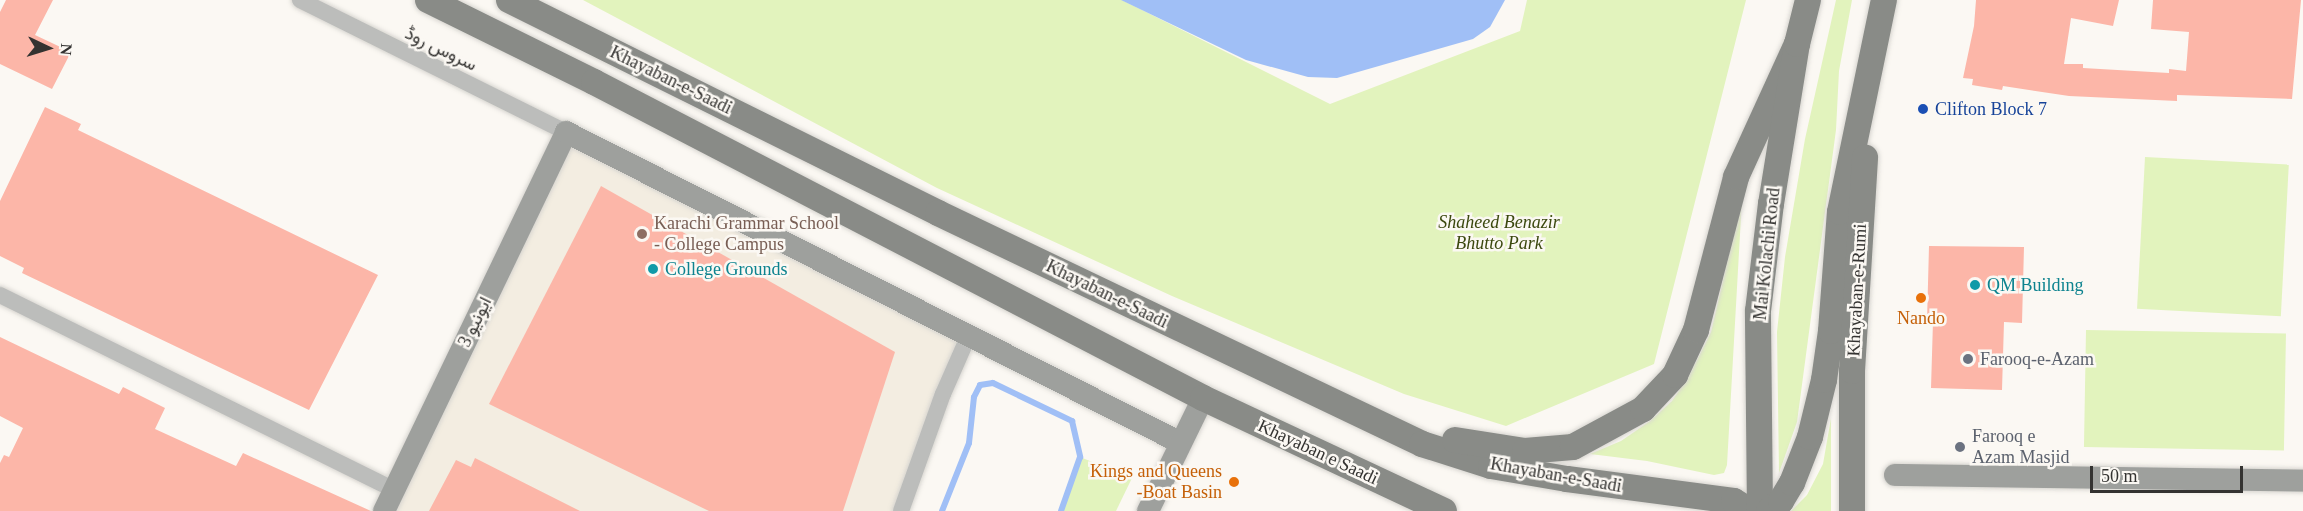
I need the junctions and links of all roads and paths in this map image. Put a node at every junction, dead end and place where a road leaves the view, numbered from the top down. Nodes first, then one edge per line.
1 (300, 0) edge
2 (428, 0) edge
3 (510, 0) edge
4 (1808, 0) edge
5 (1884, 0) edge
6 (1797, 44) junction
7 (1870, 70) junction
8 (566, 132) junction
9 (0, 295) edge
10 (968, 337) junction
11 (1203, 398) junction
12 (1375, 423) junction
13 (1181, 443) junction
14 (1895, 475) dead end
15 (2303, 481) edge
16 (394, 490) junction
17 (1742, 506) edge
18 (1442, 509) edge
19 (384, 511) edge
20 (901, 511) edge
21 (1148, 511) edge
22 (1760, 511) edge
23 (1769, 511) edge
24 (1852, 511) edge

1 - 8 street, سروس روڈ
2 - 11 main road, Khayaban-e-Saadi
3 - 12 main road, Khayaban-e-Saadi
4 - 6 main road, Mai Kolachi Road
5 - 7 main road
6 - 12 main road
6 - 22 main road, Mai Kolachi Road
7 - 23 main road
7 - 24 main road, Khayaban-e-Rumi
8 - 10 street
8 - 16 street, ایونیو 3
9 - 16 street
10 - 13 street
10 - 20 street
11 - 13 street
11 - 18 main road, Khayaban e Saadi
12 - 17 main road, Khayaban-e-Saadi
13 - 21 street
14 - 15 street
16 - 19 street, ایونیو 3

